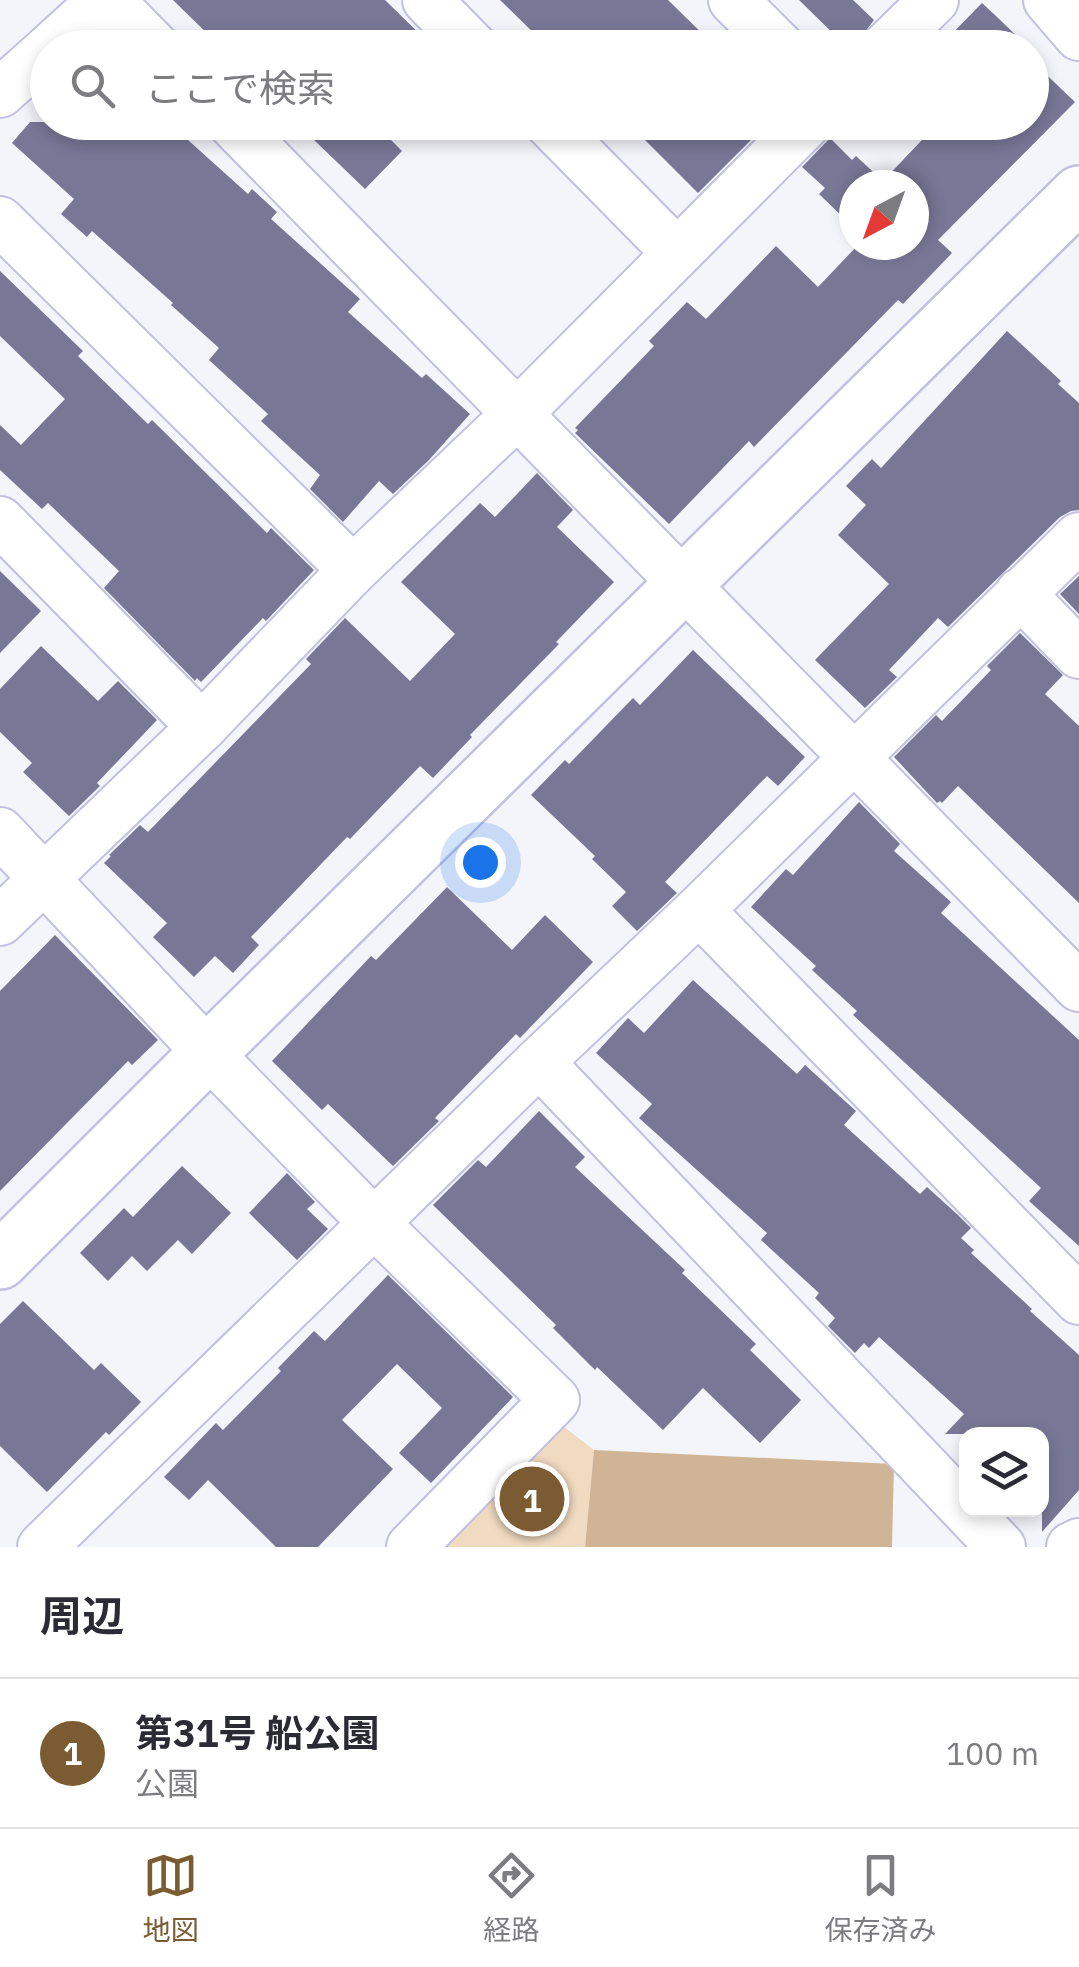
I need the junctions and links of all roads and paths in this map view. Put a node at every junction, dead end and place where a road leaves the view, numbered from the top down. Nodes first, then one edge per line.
1 (106, 0) edge
2 (427, 0) edge
3 (734, 0) edge
4 (934, 0) edge
5 (1048, 0) edge
6 (71, 30) edge
7 (137, 30) edge
8 (456, 30) edge
9 (763, 30) edge
10 (903, 30) edge
11 (1079, 36) edge
12 (30, 66) edge
13 (0, 93) edge
14 (249, 140) edge
15 (566, 140) edge
16 (790, 140) edge
17 (1079, 194) edge
18 (0, 221) edge
19 (677, 253) junction
20 (518, 413) junction
21 (0, 521) edge
22 (1079, 537) edge
23 (353, 570) junction
24 (684, 584) junction
25 (1020, 593) junction
26 (1079, 654) edge
27 (202, 726) junction
28 (853, 758) junction
29 (0, 832) edge
30 (46, 878) junction
31 (699, 910) junction
32 (0, 921) edge
33 (1079, 986) edge
34 (208, 1053) junction
35 (539, 1062) junction
36 (374, 1223) junction
37 (0, 1261) edge
38 (1079, 1300) edge
39 (1079, 1543) edge
40 (42, 1547) edge
41 (411, 1547) edge
42 (1001, 1547) edge
43 (1071, 1547) edge

1 - 6 street
1 - 7 street
2 - 8 street
3 - 9 street
4 - 10 street
5 - 11 street
12 - 13 street
14 - 20 street
15 - 19 street
16 - 19 street
17 - 24 street
18 - 23 street
19 - 20 street
20 - 23 street
20 - 24 street
21 - 27 street
22 - 25 street
23 - 27 street
24 - 28 street
24 - 34 street
25 - 26 street
25 - 28 street
27 - 30 street
28 - 31 street
28 - 33 street
29 - 30 street
30 - 32 street
30 - 34 street
31 - 35 street
31 - 38 street
34 - 36 street
34 - 37 street
35 - 36 street
35 - 42 street
36 - 40 street
36 - 41 street
39 - 43 street

